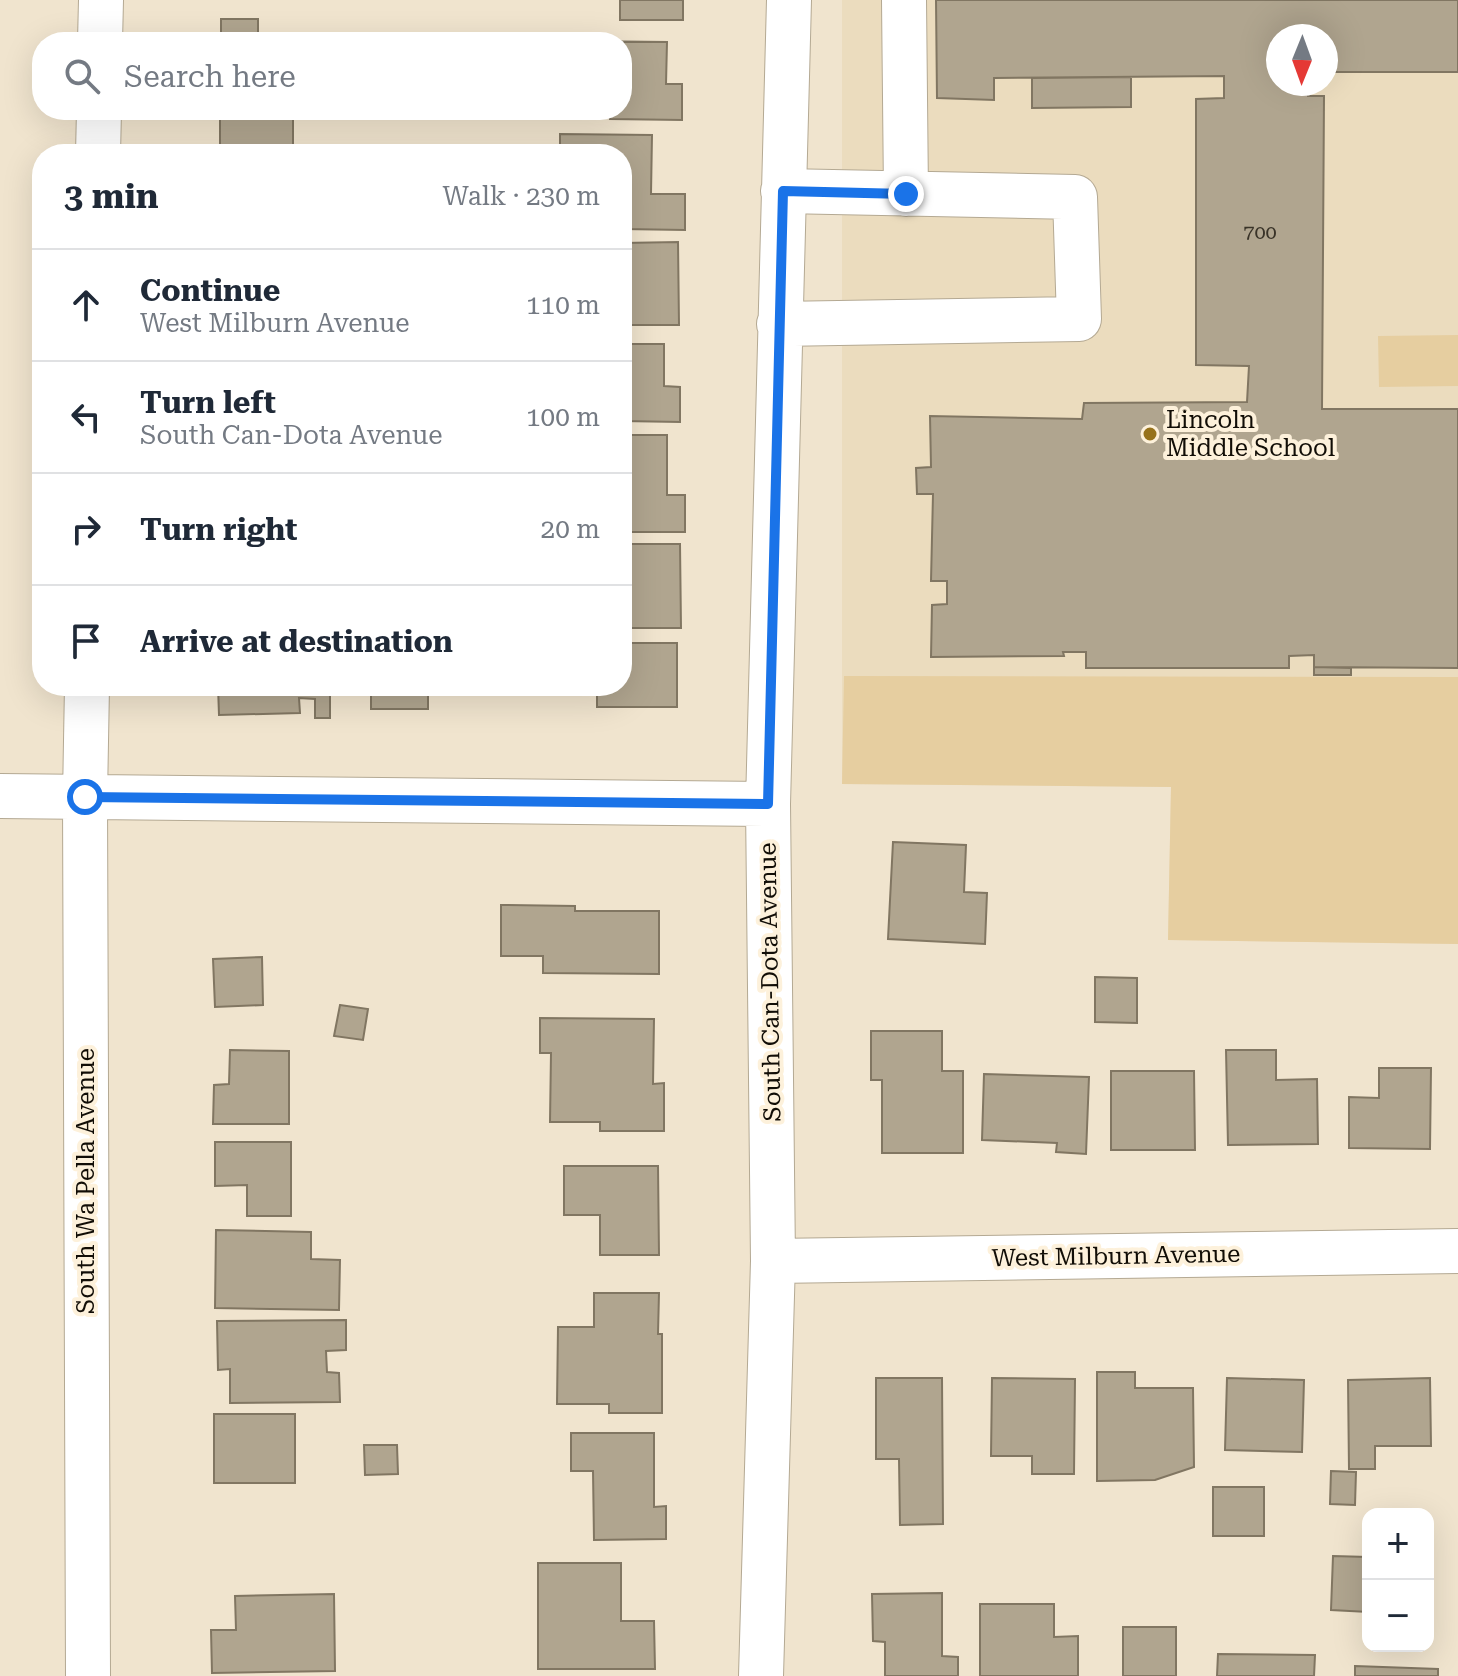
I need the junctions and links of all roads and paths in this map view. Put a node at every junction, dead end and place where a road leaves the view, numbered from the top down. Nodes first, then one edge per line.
1 (101, 0) edge
2 (789, 0) edge
3 (904, 0) edge
4 (100, 32) edge
5 (99, 120) edge
6 (98, 144) edge
7 (783, 191) junction
8 (906, 194) junction
9 (779, 324) junction
10 (87, 696) edge
11 (0, 796) edge
12 (85, 797) junction
13 (768, 804) junction
14 (1458, 1251) edge
15 (773, 1261) junction
16 (88, 1676) edge
17 (761, 1676) edge

1 - 4 street
2 - 7 street, South Can-Dota Avenue
3 - 8 street
5 - 6 street
7 - 8 street
7 - 9 street, South Can-Dota Avenue
8 - 9 street
9 - 13 street, South Can-Dota Avenue
10 - 12 street, South Wa Pella Avenue
11 - 12 street
12 - 13 street
12 - 16 street, South Wa Pella Avenue
13 - 15 street, South Can-Dota Avenue
14 - 15 street, West Milburn Avenue
15 - 17 street, South Can-Dota Avenue

